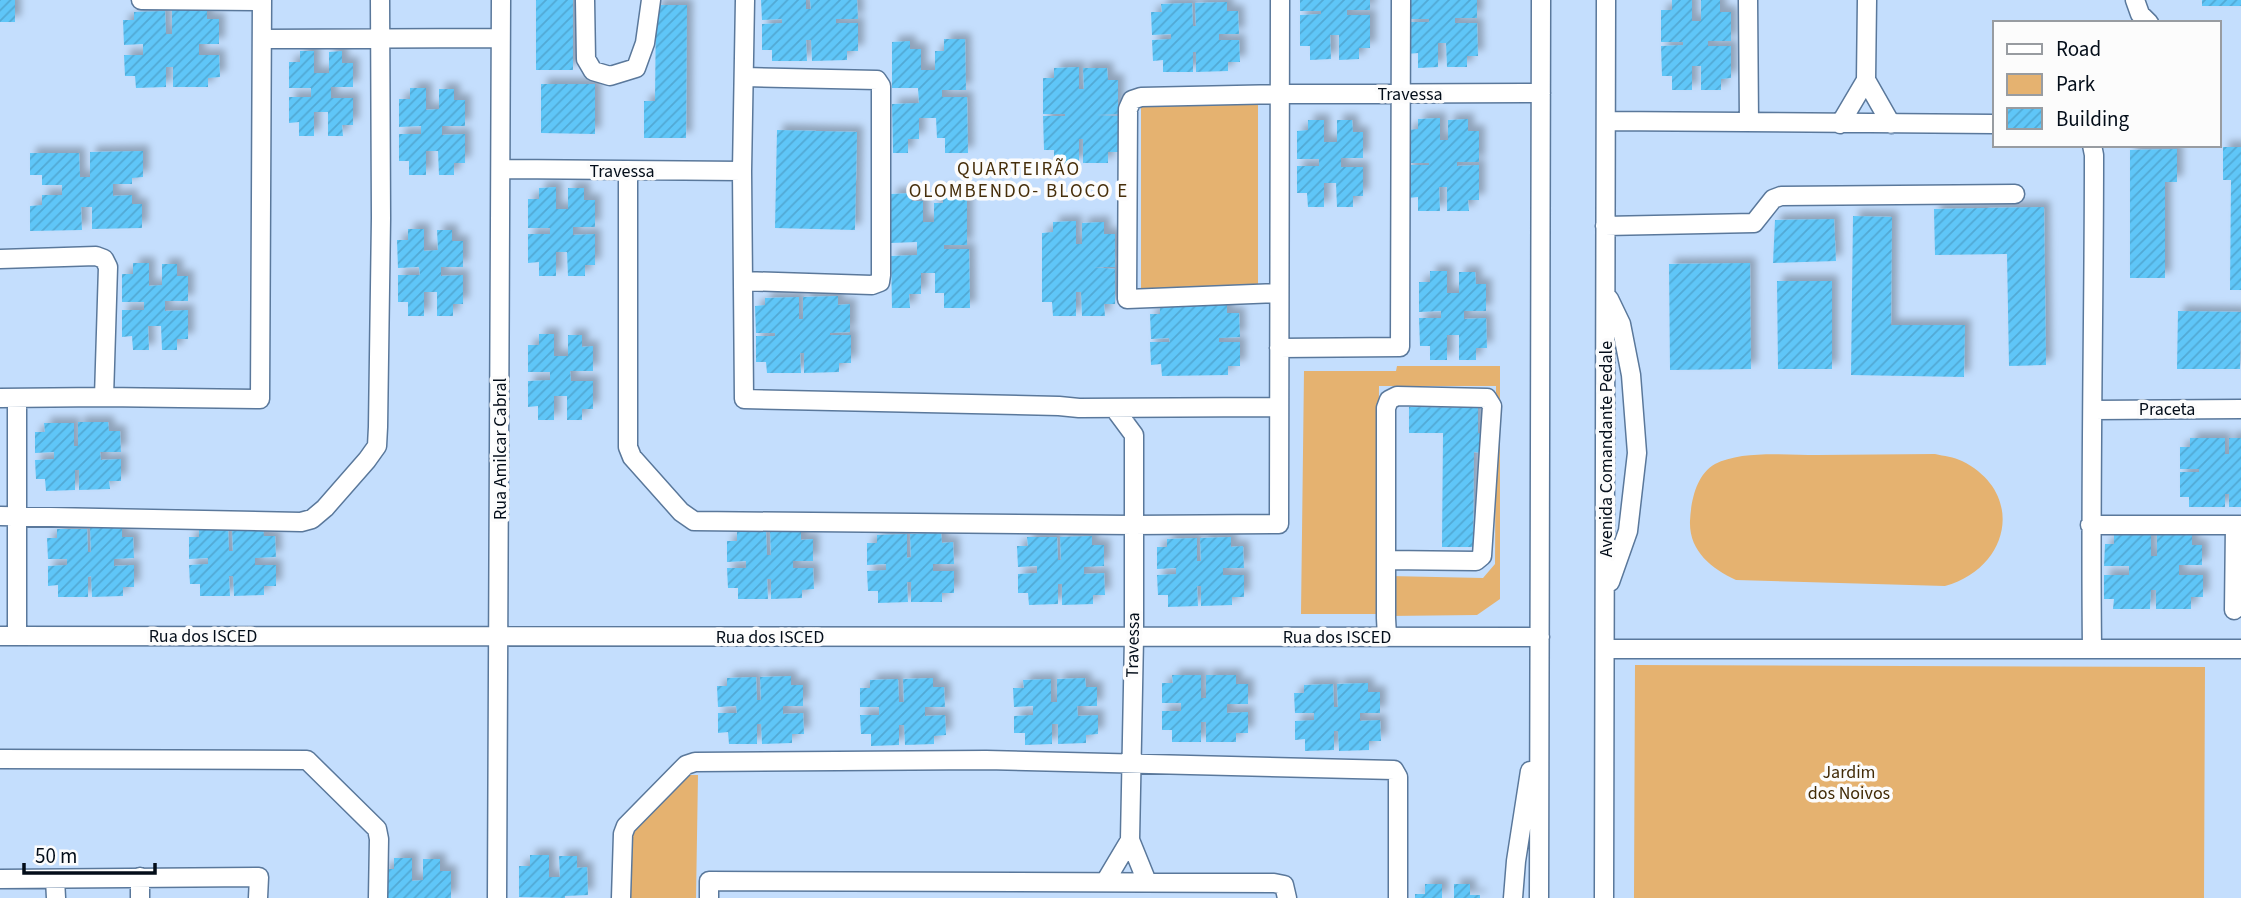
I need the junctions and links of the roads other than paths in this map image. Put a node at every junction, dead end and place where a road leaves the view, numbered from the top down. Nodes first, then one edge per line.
1 (141, 0) edge
2 (262, 0) edge
3 (380, 0) edge
4 (501, 0) edge
5 (585, 0) edge
6 (651, 0) edge
7 (745, 0) edge
8 (1280, 0) edge
9 (1401, 0) edge
10 (1541, 0) edge
11 (1606, 0) edge
12 (1748, 0) edge
13 (1867, 0) edge
14 (2135, 0) edge
15 (2147, 21) edge
16 (381, 38) junction
17 (500, 38) junction
18 (262, 39) junction
19 (745, 77) junction
20 (1866, 80) junction
21 (1541, 93) junction
22 (1280, 94) junction
23 (1401, 94) junction
24 (1606, 121) junction
25 (1749, 122) junction
26 (1840, 124) junction
27 (1891, 124) junction
28 (1993, 124) edge
29 (2092, 147) edge
30 (502, 169) junction
31 (742, 171) junction
32 (628, 172) junction
33 (2015, 194) dead end
34 (1605, 226) junction
35 (0, 259) edge
36 (743, 281) junction
37 (1279, 293) junction
38 (1606, 294) junction
39 (1279, 348) junction
40 (104, 397) junction
41 (9, 398) edge
42 (1279, 407) junction
43 (1114, 408) junction
44 (1152, 409) junction
45 (2241, 409) edge
46 (2093, 410) junction
47 (1134, 435) junction
48 (8, 516) edge
49 (1133, 525) junction
50 (2090, 525) junction
51 (2238, 525) edge
52 (1386, 560) junction
53 (1605, 595) junction
54 (2234, 610) dead end
55 (8, 636) edge
56 (499, 636) junction
57 (1134, 637) junction
58 (1387, 637) junction
59 (1540, 637) junction
60 (2092, 647) junction
61 (1606, 649) junction
62 (2241, 649) edge
63 (1539, 727) junction
64 (0, 759) edge
65 (1131, 765) junction
66 (1130, 840) junction
67 (140, 877) junction
68 (55, 878) junction
69 (0, 879) edge
70 (1105, 882) junction
71 (1147, 882) junction
72 (56, 898) edge
73 (140, 898) edge
74 (258, 898) edge
75 (378, 898) edge
76 (497, 898) edge
77 (621, 898) edge
78 (709, 898) edge
79 (1287, 898) edge
80 (1398, 898) edge
81 (1513, 898) edge
82 (1539, 898) edge
83 (1604, 898) edge

1 - 2 street
2 - 18 street
3 - 16 street
4 - 17 street, Rua Amilcar Cabral
5 - 6 street
7 - 19 street
8 - 22 street
9 - 23 street
10 - 21 street
11 - 24 street, Avenida Comandante Pedale
12 - 25 street
13 - 20 street
14 - 15 street
16 - 17 street
16 - 18 street
16 - 48 street
17 - 30 street, Rua Amilcar Cabral
18 - 40 street
19 - 31 street
19 - 36 street
20 - 26 street
20 - 27 street
21 - 23 street, Travessa
21 - 59 street
22 - 23 street, Travessa
22 - 37 street
22 - 37 street, Travessa
23 - 39 street
24 - 25 street
24 - 34 street, Avenida Comandante Pedale
25 - 26 street
26 - 27 street
27 - 28 street
29 - 46 street
30 - 32 street, Travessa
30 - 56 street, Rua Amilcar Cabral
31 - 32 street, Travessa
31 - 36 street
32 - 49 street
33 - 34 street
34 - 38 street, Avenida Comandante Pedale
35 - 40 street
36 - 43 street
37 - 39 street
38 - 53 street, Avenida Comandante Pedale
38 - 53 street
39 - 42 street
40 - 41 street
41 - 48 street
42 - 44 street
42 - 49 street
43 - 44 street
43 - 47 street
44 - 47 street
45 - 46 street, Praceta
46 - 50 street
47 - 49 street, Travessa
48 - 55 street
49 - 57 street, Travessa
50 - 51 street
50 - 60 street
51 - 54 street
52 - 52 street
52 - 58 street
53 - 61 street, Avenida Comandante Pedale
55 - 56 street, Rua dos ISCED
56 - 57 street, Rua dos ISCED
56 - 76 street, Rua Amilcar Cabral
57 - 58 street, Rua dos ISCED
57 - 65 street, Travessa
58 - 59 street, Rua dos ISCED
59 - 63 street
60 - 61 street
60 - 62 street
61 - 83 street, Avenida Comandante Pedale
63 - 81 street
63 - 82 street
64 - 75 street
65 - 66 street, Travessa
65 - 77 street
65 - 80 street
66 - 70 street, Travessa
66 - 71 street
67 - 68 street
67 - 73 street
67 - 74 street
68 - 69 street
68 - 72 street
70 - 71 street
70 - 78 street
71 - 79 street

